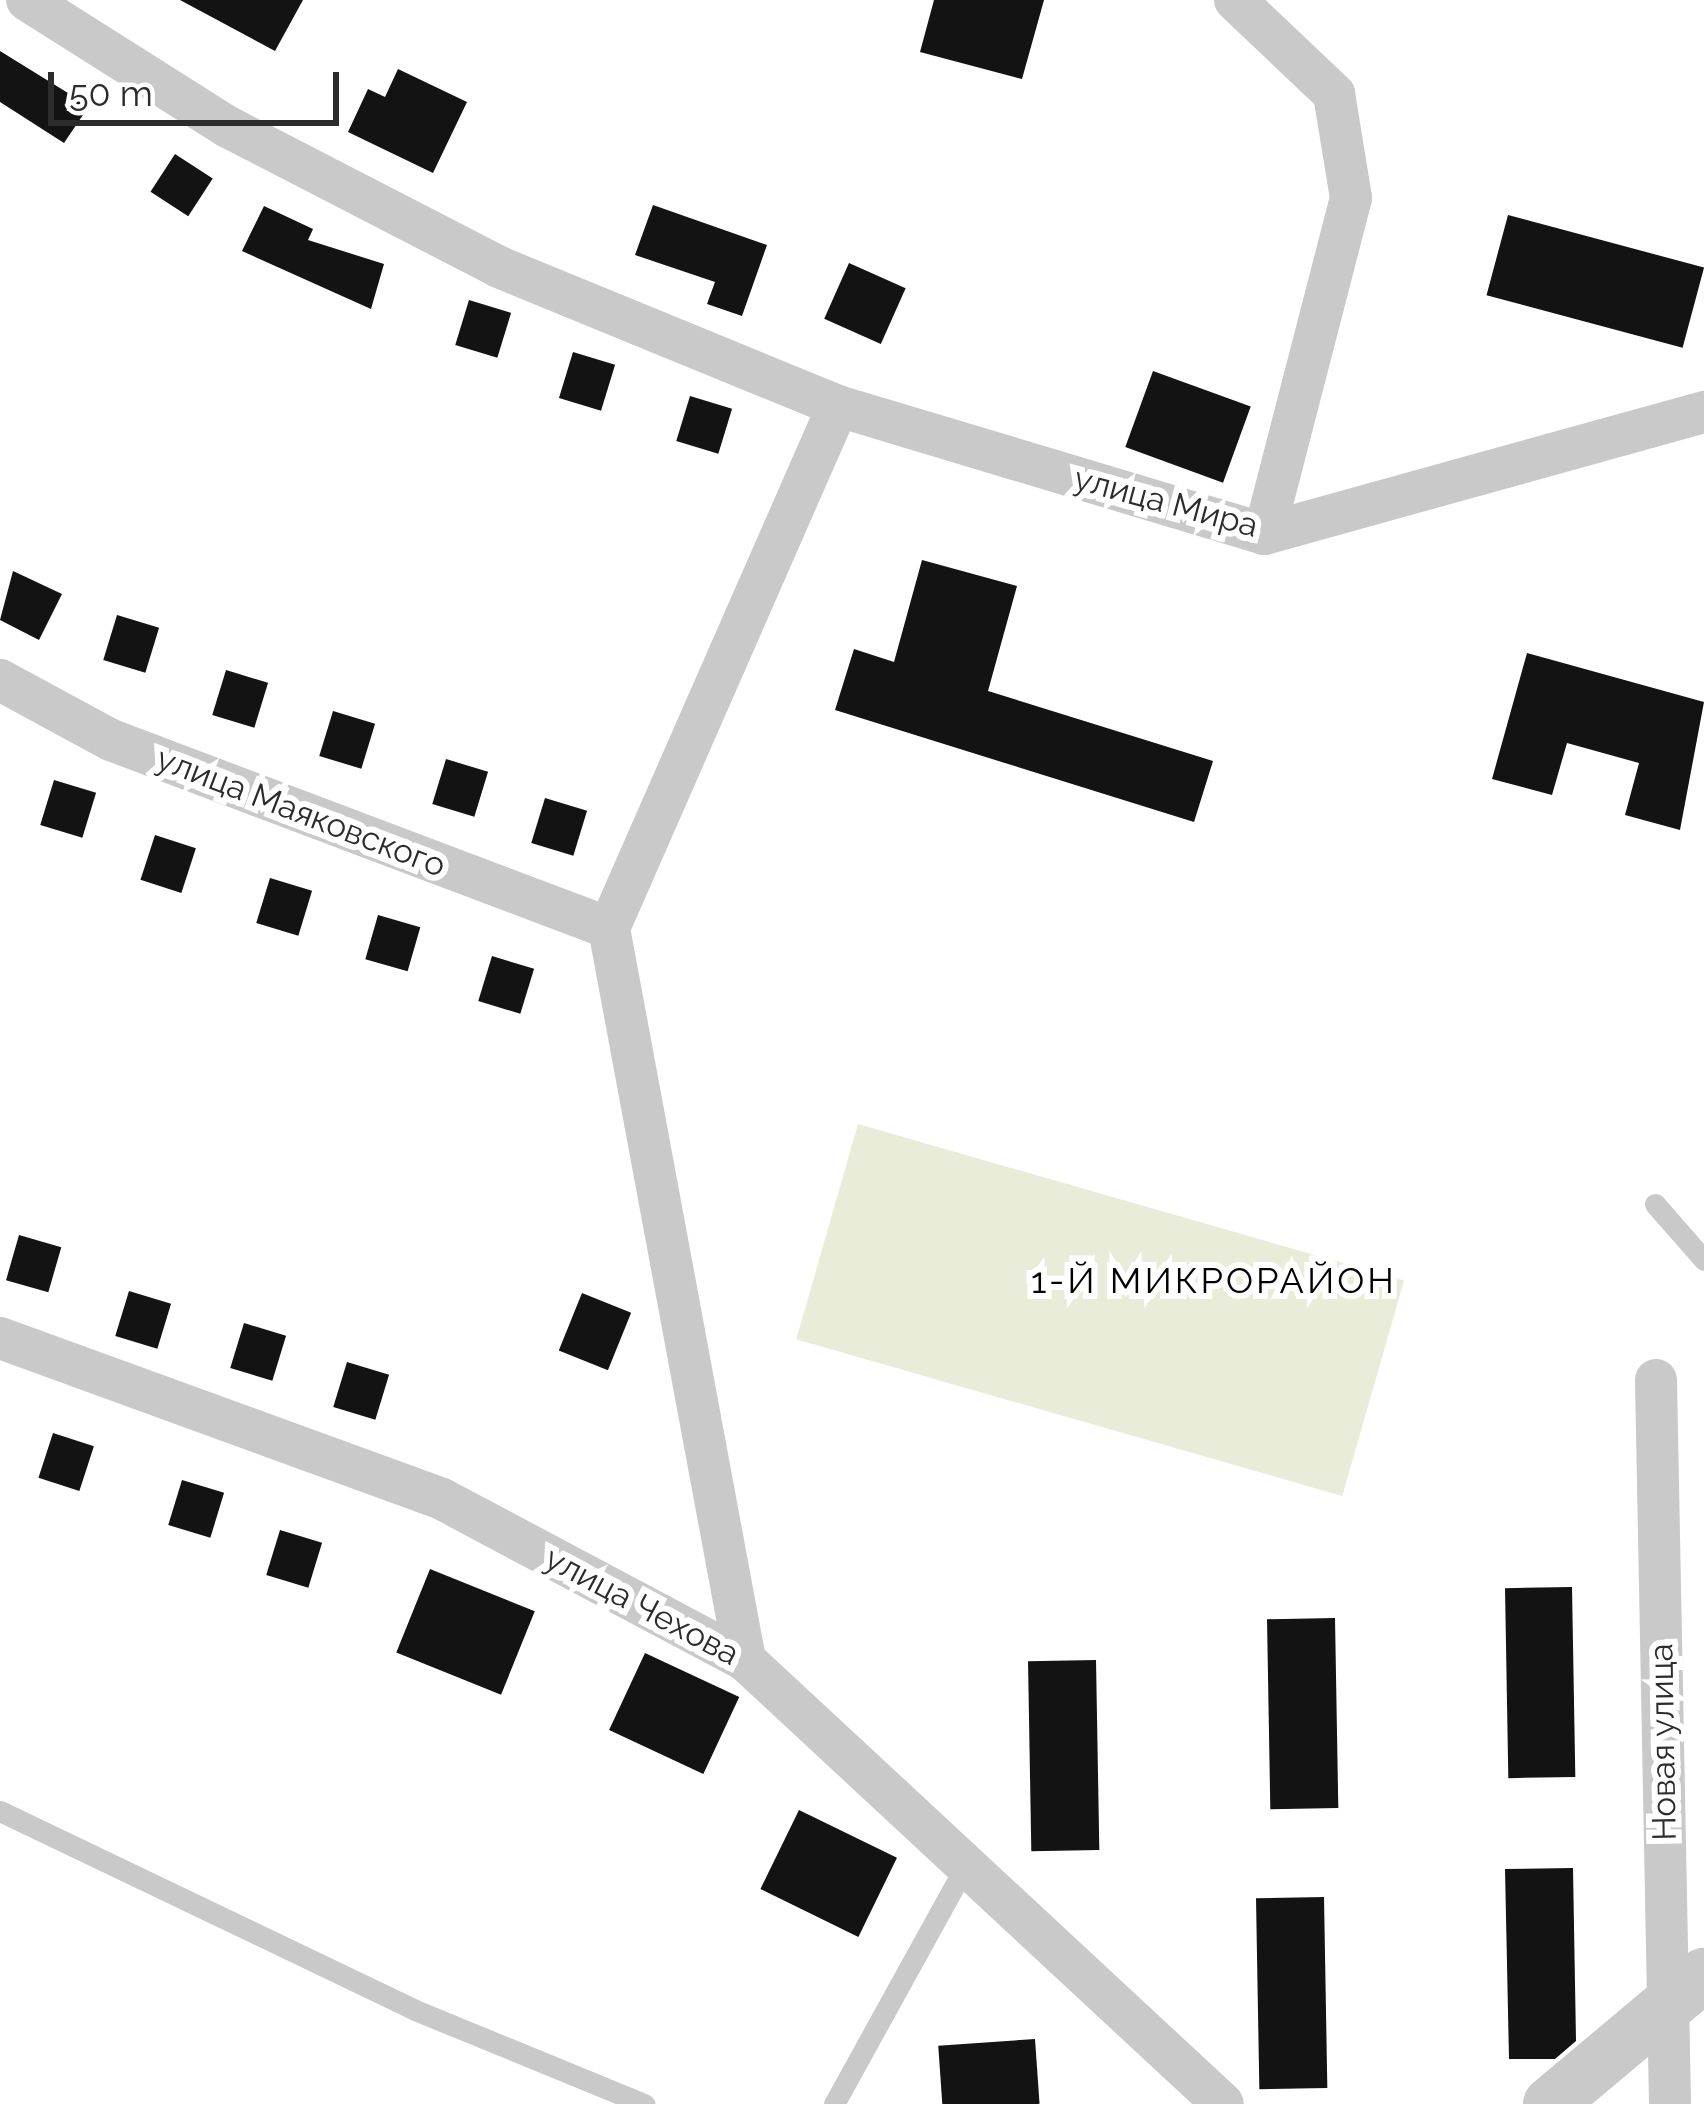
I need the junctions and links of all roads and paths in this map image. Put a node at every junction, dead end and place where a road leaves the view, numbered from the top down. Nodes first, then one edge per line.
1 (27, 0) edge
2 (1235, 0) edge
3 (838, 406) junction
4 (1704, 412) edge
5 (1264, 534) junction
6 (0, 680) edge
7 (609, 928) junction
8 (1655, 1204) dead end
9 (1704, 1260) edge
10 (0, 1338) edge
11 (1656, 1380) dead end
12 (745, 1660) junction
13 (0, 1811) edge
14 (966, 1864) junction
15 (1686, 1990) edge
16 (644, 2104) edge
17 (834, 2104) edge
18 (1223, 2104) edge
19 (1550, 2104) edge
20 (1670, 2104) edge

1 - 3 street, улица Мира
2 - 5 street
3 - 5 street, улица Мира
3 - 7 street
4 - 5 street, улица Мира
6 - 7 street, улица Маяковского
7 - 12 street
8 - 9 lane
10 - 12 street, улица Чехова
11 - 15 street, Новая улица
12 - 14 street, улица Чехова
13 - 16 lane
14 - 17 lane
14 - 18 street, улица Чехова
15 - 19 street
15 - 20 street, Новая улица

